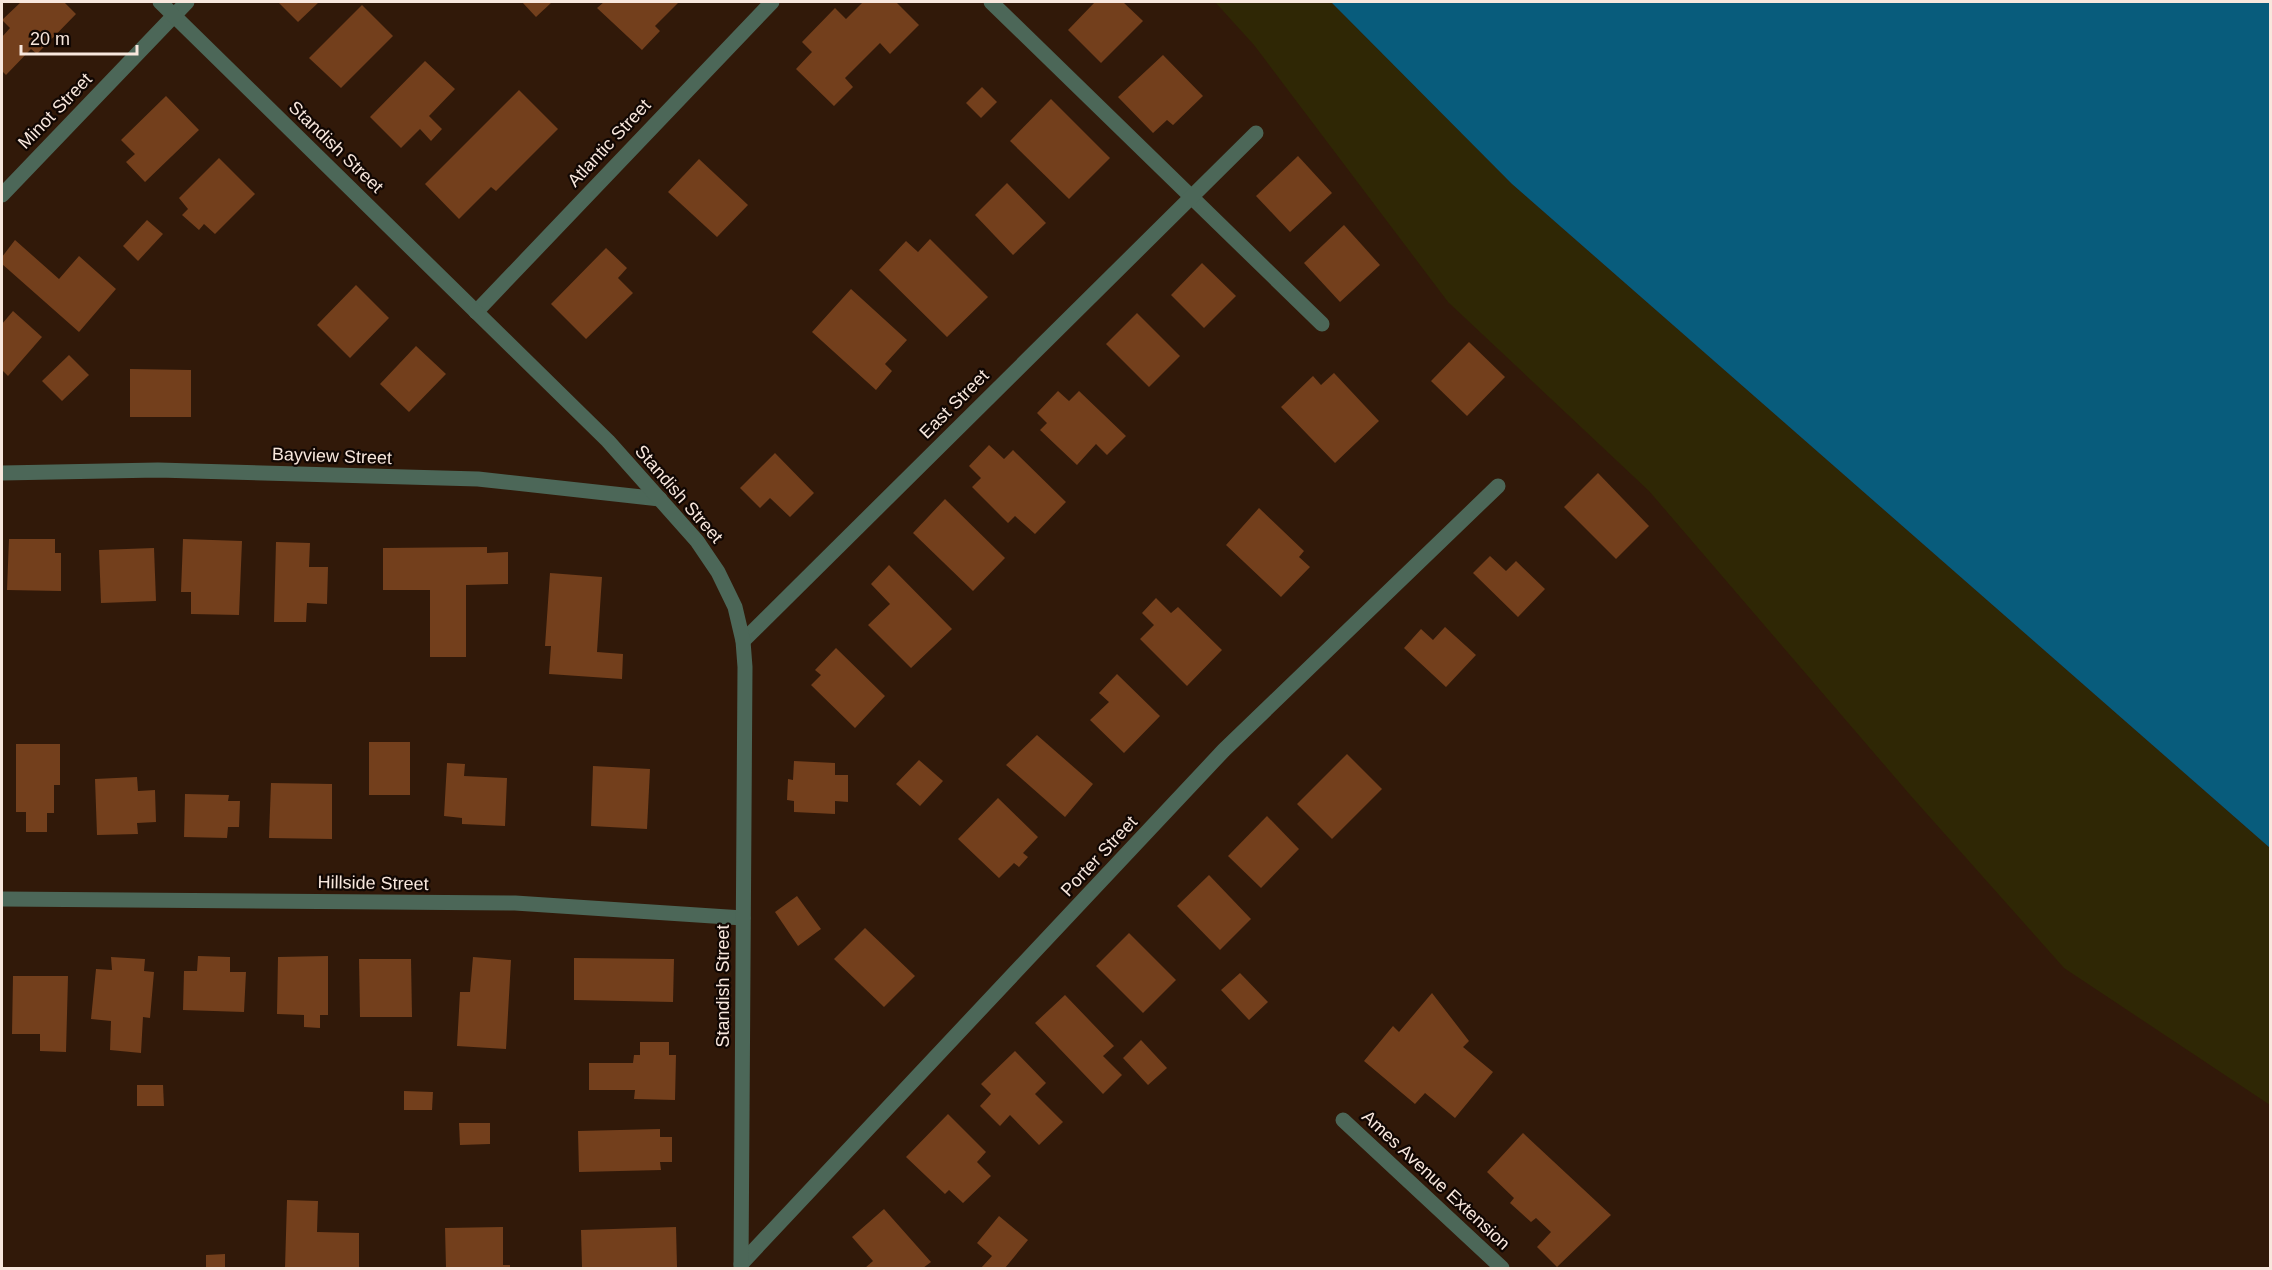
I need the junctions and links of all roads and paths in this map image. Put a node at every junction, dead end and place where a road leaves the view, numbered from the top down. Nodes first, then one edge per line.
1 (160, 2) edge
2 (187, 2) edge
3 (772, 2) edge
4 (991, 2) edge
5 (174, 15) junction
6 (1256, 133) dead end
7 (2, 195) edge
8 (1193, 196) junction
9 (476, 312) junction
10 (1322, 324) dead end
11 (2, 473) edge
12 (1497, 486) dead end
13 (660, 499) junction
14 (743, 641) junction
15 (2, 898) edge
16 (743, 918) junction
17 (1343, 1120) dead end
18 (741, 1266) edge
19 (1502, 1269) edge

1 - 5 street, Standish Street
2 - 5 street, Minot Street
3 - 9 street, Atlantic Street
4 - 8 street
5 - 7 street, Minot Street
5 - 9 street, Standish Street
6 - 8 street, East Street
8 - 10 street
8 - 14 street, East Street
9 - 13 street, Standish Street
11 - 13 street, Bayview Street
12 - 18 street, Porter Street
13 - 14 street, Standish Street
14 - 16 street, Standish Street
15 - 16 street, Hillside Street
16 - 18 street, Standish Street
17 - 19 street, Ames Avenue Extension

